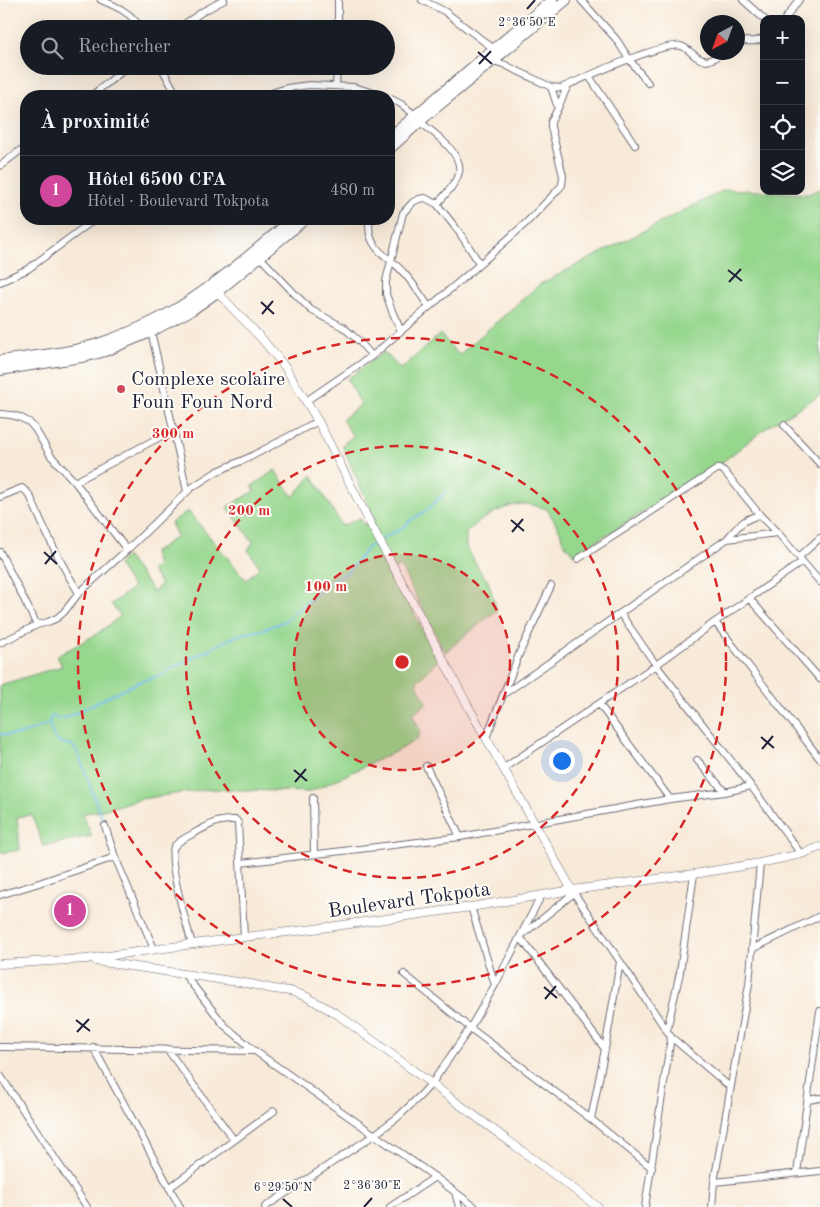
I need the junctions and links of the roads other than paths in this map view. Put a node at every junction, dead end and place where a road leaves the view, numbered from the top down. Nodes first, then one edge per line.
1 (102, 0) edge
2 (224, 0) edge
3 (338, 0) edge
4 (422, 0) edge
5 (552, 0) edge
6 (566, 0) edge
7 (581, 0) edge
8 (743, 0) edge
9 (799, 0) edge
10 (760, 15) edge
11 (788, 15) edge
12 (136, 20) edge
13 (190, 20) edge
14 (338, 20) edge
15 (760, 40) edge
16 (745, 42) edge
17 (494, 49) junction
18 (629, 59) junction
19 (700, 59) edge
20 (493, 61) junction
21 (118, 75) edge
22 (166, 75) edge
23 (337, 75) edge
24 (589, 76) junction
25 (648, 83) dead end
26 (568, 85) junction
27 (336, 86) junction
28 (550, 88) junction
29 (99, 90) edge
30 (174, 90) edge
31 (280, 90) edge
32 (364, 90) edge
33 (395, 101) edge
34 (558, 108) junction
35 (418, 118) junction
36 (395, 134) edge
37 (395, 143) edge
38 (635, 145) dead end
39 (20, 151) edge
40 (0, 166) edge
41 (437, 204) junction
42 (86, 225) edge
43 (286, 225) edge
44 (298, 225) edge
45 (369, 225) edge
46 (260, 257) junction
47 (392, 261) junction
48 (480, 264) junction
49 (0, 282) edge
50 (217, 292) junction
51 (429, 307) junction
52 (151, 331) junction
53 (401, 331) junction
54 (372, 356) junction
55 (0, 361) edge
56 (0, 370) edge
57 (306, 401) junction
58 (0, 414) edge
59 (318, 421) junction
60 (784, 425) dead end
61 (174, 430) junction
62 (820, 464) edge
63 (75, 482) junction
64 (187, 491) junction
65 (0, 497) edge
66 (760, 515) junction
67 (778, 533) junction
68 (820, 538) edge
69 (727, 539) junction
70 (127, 550) junction
71 (0, 552) edge
72 (578, 559) dead end
73 (801, 560) junction
74 (820, 582) edge
75 (551, 586) dead end
76 (79, 593) junction
77 (749, 598) junction
78 (620, 613) junction
79 (715, 622) junction
80 (37, 625) junction
81 (0, 643) edge
82 (656, 665) junction
83 (820, 679) edge
84 (504, 694) junction
85 (599, 704) junction
86 (486, 738) junction
87 (820, 758) edge
88 (697, 760) dead end
89 (426, 766) dead end
90 (504, 768) junction
91 (751, 786) junction
92 (725, 792) junction
93 (312, 798) dead end
94 (670, 799) junction
95 (535, 824) junction
96 (105, 826) dead end
97 (460, 837) junction
98 (820, 847) edge
99 (314, 854) junction
100 (801, 854) junction
101 (115, 857) junction
102 (241, 863) junction
103 (760, 864) junction
104 (694, 874) junction
105 (573, 891) junction
106 (0, 895) edge
107 (541, 896) junction
108 (471, 906) junction
109 (820, 916) edge
110 (244, 937) junction
111 (520, 937) junction
112 (192, 944) junction
113 (752, 949) junction
114 (154, 950) junction
115 (86, 959) junction
116 (620, 962) junction
117 (0, 964) edge
118 (404, 974) dead end
119 (185, 975) junction
120 (496, 985) junction
121 (820, 1012) edge
122 (470, 1028) junction
123 (667, 1030) junction
124 (671, 1037) junction
125 (0, 1047) edge
126 (93, 1047) junction
127 (167, 1049) junction
128 (605, 1049) junction
129 (255, 1051) junction
130 (0, 1075) edge
131 (432, 1084) junction
132 (8, 1086) junction
133 (730, 1087) junction
134 (0, 1091) edge
135 (820, 1098) edge
136 (808, 1100) junction
137 (274, 1111) dead end
138 (591, 1119) junction
139 (374, 1135) junction
140 (234, 1140) junction
141 (652, 1168) junction
142 (820, 1171) edge
143 (797, 1174) junction
144 (435, 1177) junction
145 (714, 1182) junction
146 (169, 1188) junction
147 (454, 1192) junction
148 (587, 1198) junction
149 (393, 1206) edge
150 (87, 1207) edge
151 (180, 1207) edge
152 (265, 1207) edge
153 (460, 1207) edge
154 (475, 1207) edge
155 (590, 1207) edge
156 (598, 1207) edge
157 (645, 1207) edge
158 (712, 1207) edge

1 - 12 street
2 - 13 street
3 - 14 street
4 - 17 street
5 - 17 highway
6 - 20 highway
7 - 18 street
8 - 10 street
9 - 11 street
15 - 16 street
17 - 35 highway
18 - 19 street
18 - 24 street
18 - 25 street
20 - 28 street
20 - 35 highway
21 - 29 street
22 - 30 street
23 - 27 street
24 - 26 street
24 - 38 street
26 - 28 street
26 - 34 street
27 - 31 street
27 - 32 street
28 - 34 street
33 - 35 street
34 - 48 street
35 - 36 highway
35 - 37 highway
35 - 41 street
39 - 40 street
41 - 47 street
41 - 48 street
42 - 49 street
43 - 55 highway
44 - 46 highway
45 - 47 street
46 - 50 highway
46 - 54 street
47 - 51 street
47 - 53 street
48 - 51 street
50 - 52 highway
50 - 57 street
51 - 53 street
52 - 56 highway
52 - 61 street
53 - 54 street
54 - 57 street
57 - 59 street
58 - 63 street
59 - 64 street
59 - 86 street
60 - 62 street
61 - 63 street
61 - 64 street
63 - 70 street
64 - 70 street
65 - 76 street
66 - 67 street
66 - 69 street
66 - 72 street
67 - 69 street
67 - 73 street
68 - 73 street
69 - 78 street
70 - 76 street
71 - 80 street
73 - 74 street
73 - 77 street
75 - 84 street
76 - 80 street
77 - 79 street
77 - 83 street
78 - 82 street
78 - 84 street
79 - 82 street
79 - 87 street
80 - 81 street
82 - 85 street
82 - 91 street
84 - 86 street
85 - 90 street
85 - 94 street
86 - 90 street
88 - 92 street
89 - 97 street
90 - 95 street
91 - 92 street
91 - 100 street
92 - 94 street
93 - 99 street
94 - 95 street
95 - 97 street
95 - 105 street
96 - 101 street
97 - 99 street
98 - 100 street, Boulevard Tokpota
99 - 102 street
100 - 103 street, Boulevard Tokpota
101 - 106 street
101 - 114 street
102 - 110 street
102 - 112 street
103 - 104 street, Boulevard Tokpota
103 - 113 street
104 - 105 street, Boulevard Tokpota
104 - 123 street
105 - 107 street, Boulevard Tokpota
105 - 111 street
105 - 116 street
107 - 108 street, Boulevard Tokpota
107 - 111 street
108 - 110 street, Boulevard Tokpota
108 - 120 street
109 - 113 street
110 - 112 street, Boulevard Tokpota
111 - 120 street
111 - 128 street
112 - 114 street, Boulevard Tokpota
113 - 133 street
114 - 115 street, Boulevard Tokpota
115 - 117 street, Boulevard Tokpota
115 - 119 street
116 - 123 street
116 - 128 street
118 - 122 street
119 - 129 street
119 - 131 street
120 - 122 street
121 - 136 street
122 - 131 street
122 - 138 street
123 - 124 street
124 - 133 street
124 - 141 street
125 - 126 street
126 - 127 street
126 - 146 street
127 - 129 street
127 - 140 street
128 - 138 street
129 - 139 street
130 - 132 street
131 - 139 street
131 - 148 street
132 - 134 street
132 - 150 street
133 - 145 street
135 - 136 street
136 - 143 street
137 - 140 street
138 - 141 street
139 - 144 street
139 - 152 street
140 - 146 street
141 - 157 street
142 - 143 street
143 - 145 street
144 - 147 street
144 - 149 street
145 - 158 street
146 - 151 street
147 - 153 street
147 - 154 street
148 - 155 street
148 - 156 street

